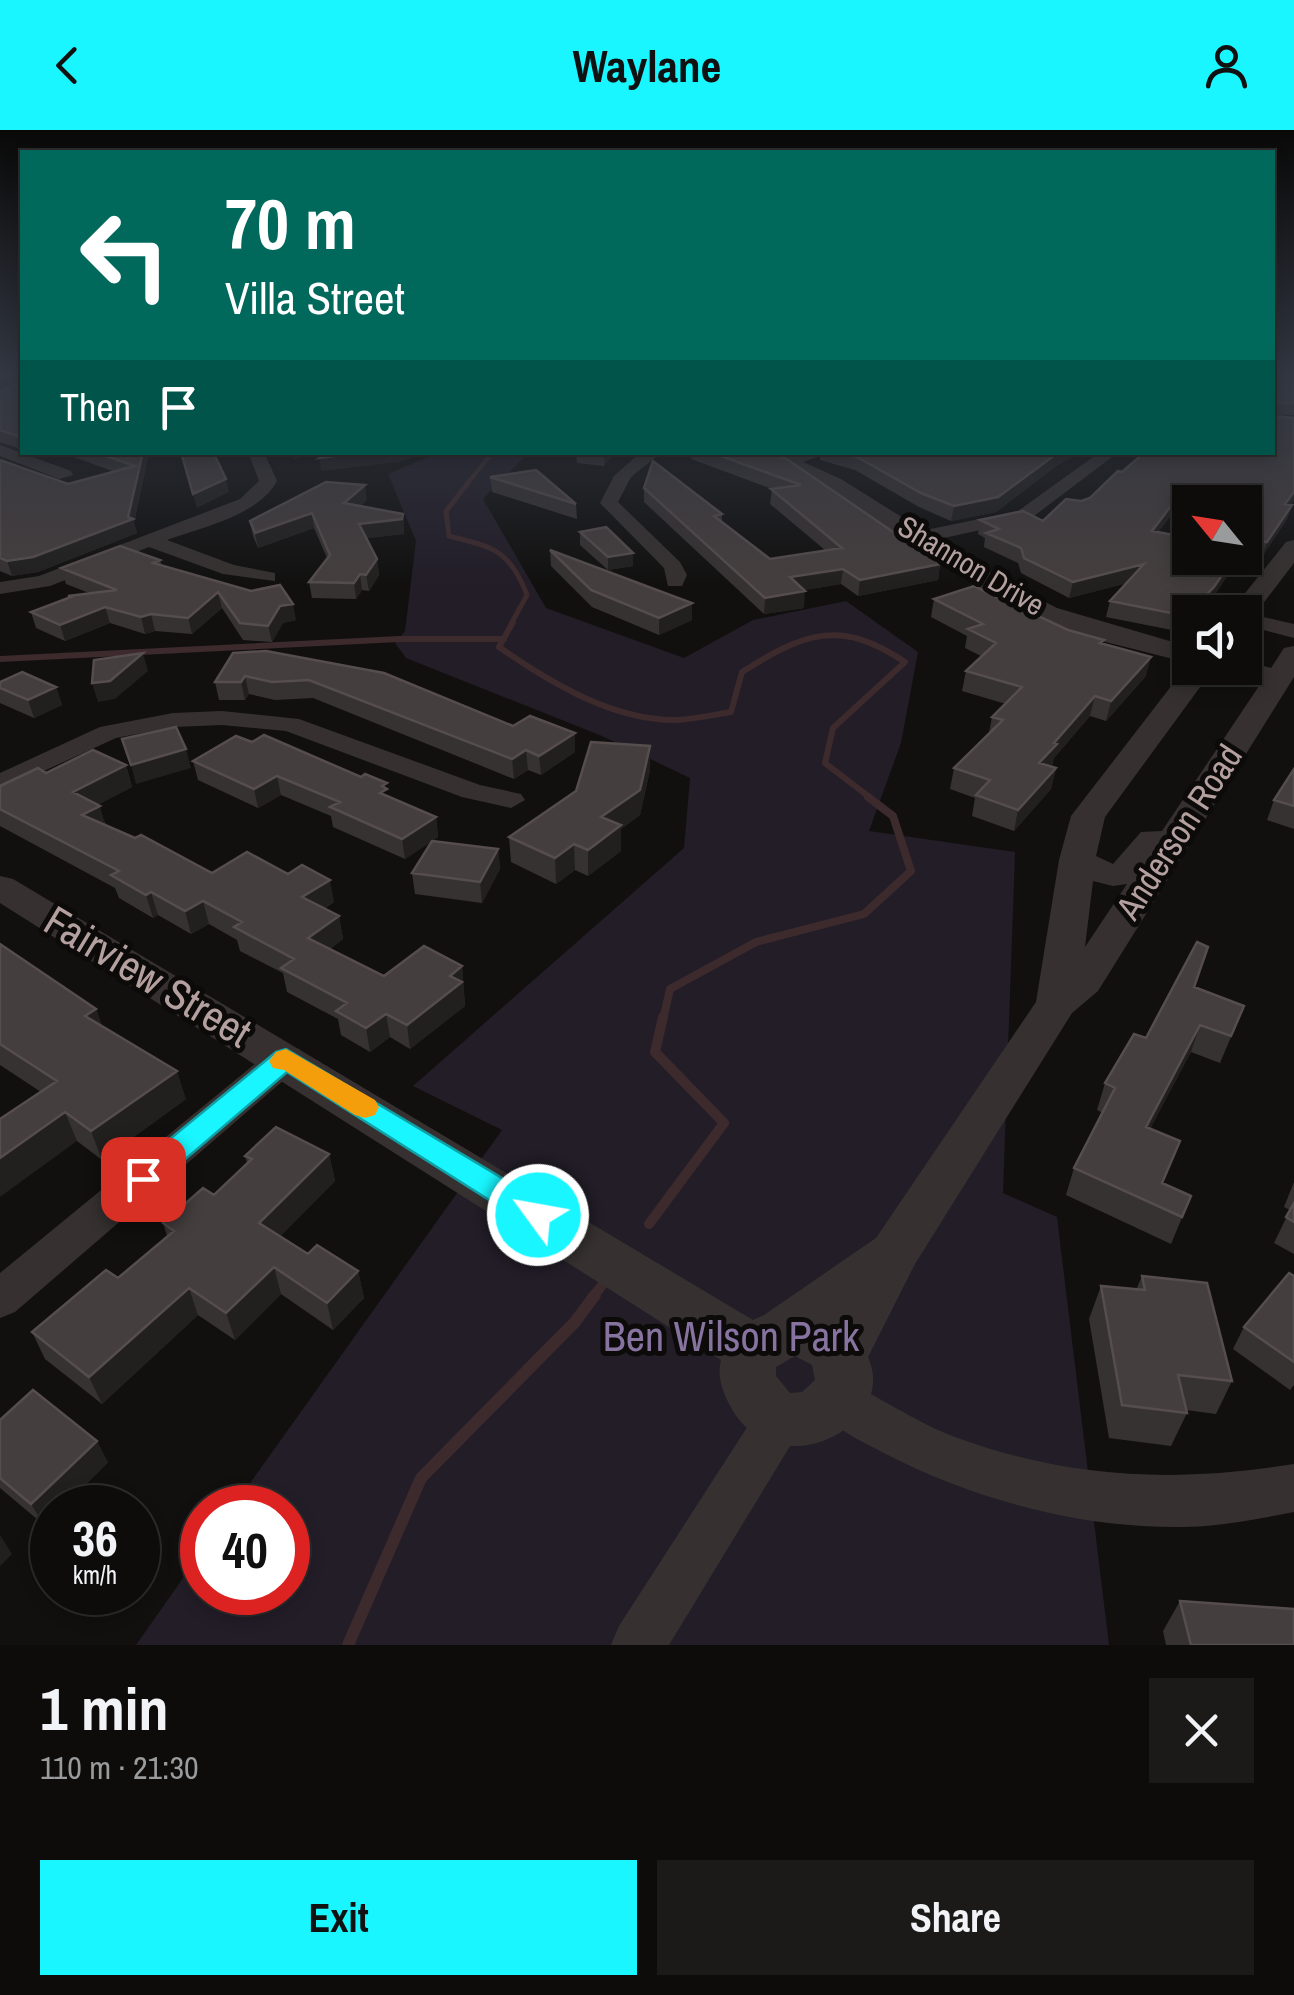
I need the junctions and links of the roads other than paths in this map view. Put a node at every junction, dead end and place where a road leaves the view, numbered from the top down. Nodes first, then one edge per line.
1 (11, 451) edge
2 (257, 455) edge
3 (649, 455) edge
4 (770, 455) edge
5 (812, 455) edge
6 (1107, 455) edge
7 (790, 462) junction
8 (65, 475) dead end
9 (922, 538) junction
10 (152, 542) junction
11 (1294, 546) edge
12 (268, 577) dead end
13 (675, 582) dead end
14 (3, 589) edge
15 (1259, 595) edge
16 (1262, 621) edge
17 (1294, 631) edge
18 (1172, 650) edge
19 (1286, 666) edge
20 (1187, 685) edge
21 (0, 783) edge
22 (1207, 786) junction
23 (511, 800) dead end
24 (1077, 860) junction
25 (6, 897) edge
26 (1057, 1003) junction
27 (286, 1058) junction
28 (897, 1249) junction
29 (0, 1299) edge
30 (769, 1341) junction
31 (839, 1379) junction
32 (781, 1417) junction
33 (1294, 1488) edge
34 (638, 1645) edge

1 - 8 street
2 - 10 street
3 - 13 street
4 - 7 street, Shannon Drive
5 - 7 street
6 - 9 street
7 - 9 street, Shannon Drive
9 - 18 street, Shannon Drive
10 - 12 street
10 - 14 street
11 - 15 street
16 - 17 street
19 - 22 street, Anderson Road
20 - 24 street, Anderson Road
21 - 23 street
22 - 24 street
22 - 26 street, Anderson Road
24 - 26 street, Anderson Road
25 - 27 street, Fairview Street
26 - 28 street, Anderson Road
27 - 29 street
27 - 30 street, Fairview Street
28 - 30 street, Anderson Road
28 - 31 street, Anderson Road
30 - 31 street
30 - 32 street
31 - 32 street
31 - 33 street
32 - 34 street

